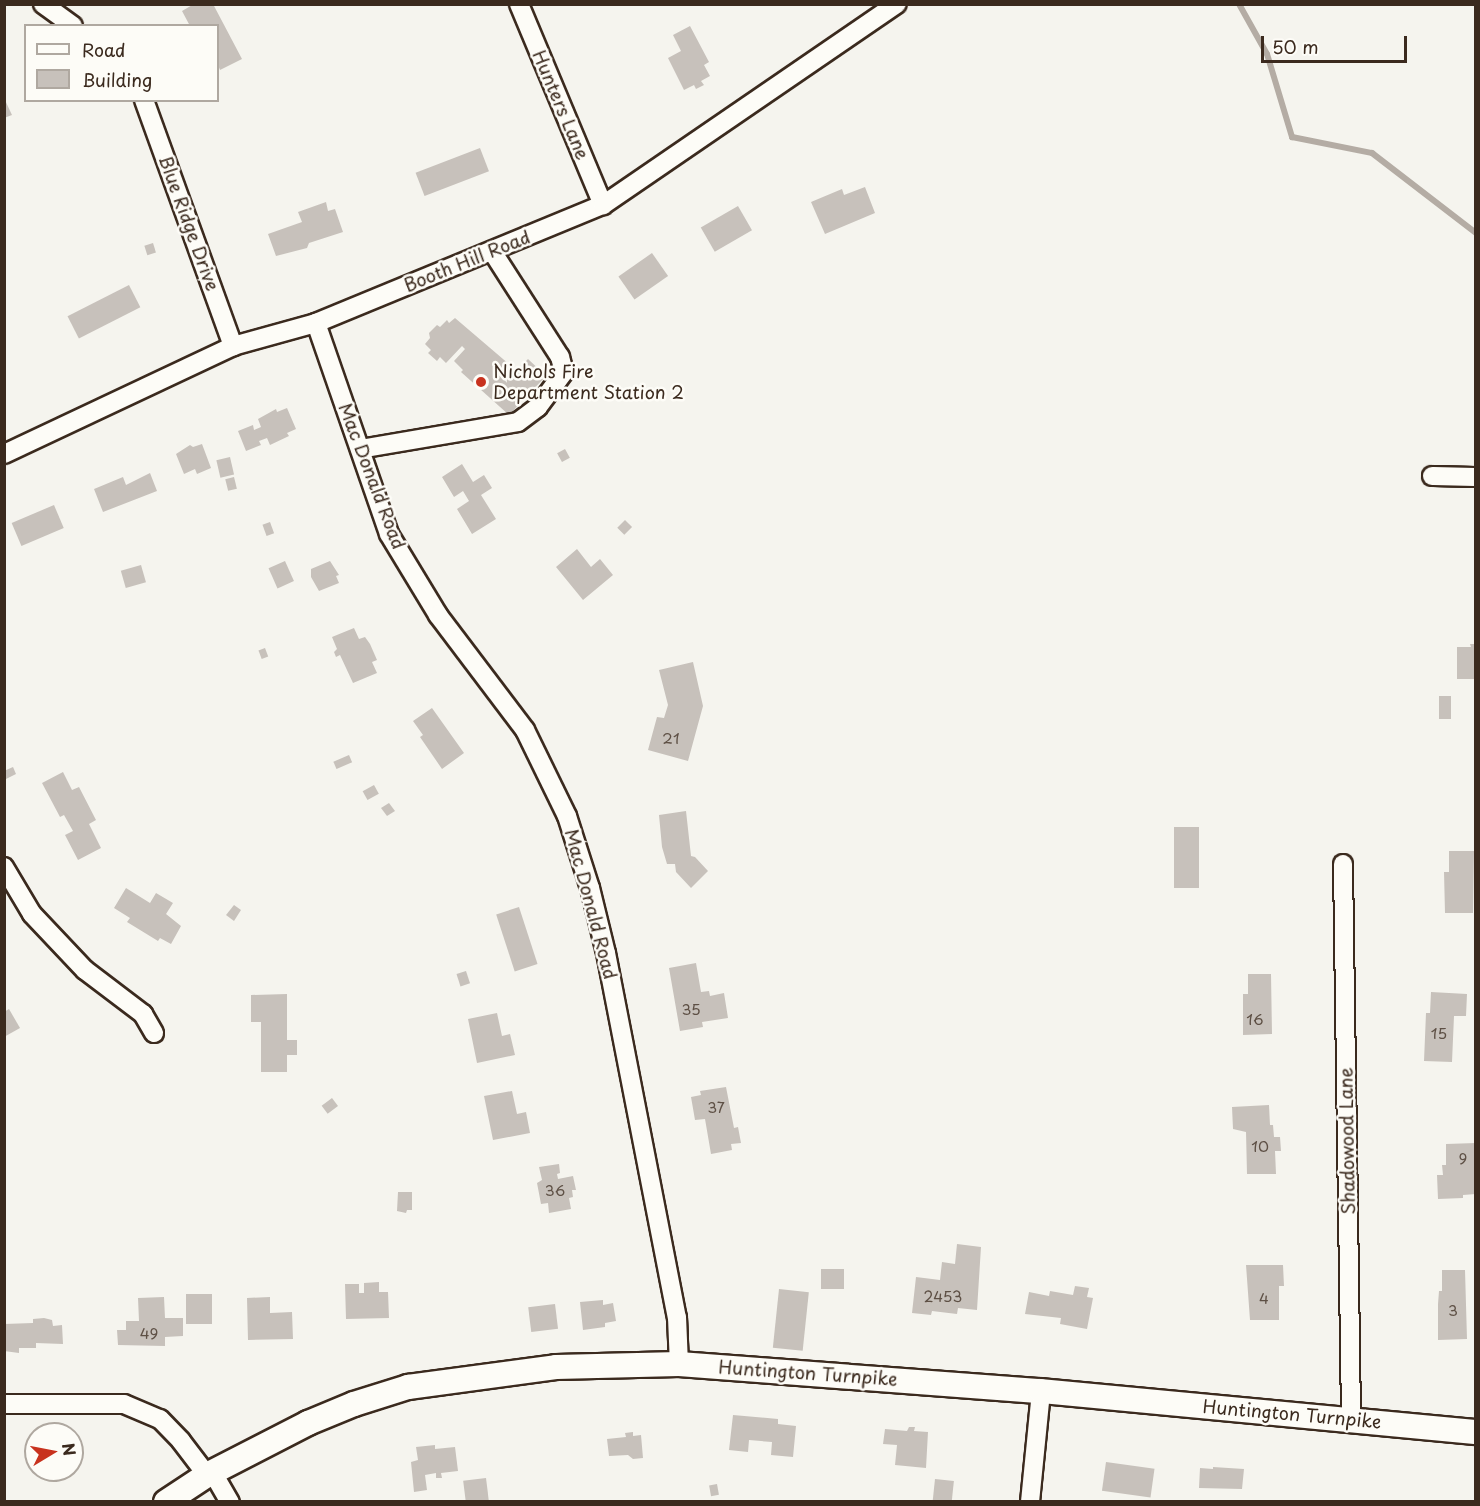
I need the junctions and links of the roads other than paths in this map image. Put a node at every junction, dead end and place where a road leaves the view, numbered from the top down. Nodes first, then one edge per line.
1 (43, 4) edge
2 (519, 4) edge
3 (897, 4) edge
4 (70, 24) edge
5 (145, 102) edge
6 (603, 205) junction
7 (492, 251) junction
8 (316, 323) junction
9 (233, 346) junction
10 (360, 449) junction
11 (4, 454) edge
12 (1432, 476) dead end
13 (1476, 477) edge
14 (1343, 864) dead end
15 (4, 867) edge
16 (154, 1033) dead end
17 (679, 1364) junction
18 (1041, 1391) junction
19 (4, 1404) edge
20 (1352, 1419) junction
21 (1476, 1432) edge
22 (210, 1474) junction
23 (166, 1502) edge
24 (230, 1502) edge
25 (1030, 1502) edge

1 - 4 street
2 - 6 street, Hunters Lane
3 - 6 street, Booth Hill Road
5 - 9 street, Blue Ridge Drive
6 - 7 street, Booth Hill Road
7 - 8 street, Booth Hill Road
7 - 10 street
8 - 9 street, Booth Hill Road
8 - 10 street, Mac Donald Road
9 - 11 street, Booth Hill Road
10 - 17 street, Mac Donald Road
12 - 13 street
14 - 20 street, Shadowood Lane
15 - 16 street
17 - 18 main road, Huntington Turnpike
17 - 22 main road, Huntington Turnpike
18 - 20 main road, Huntington Turnpike
18 - 25 street
19 - 22 street
20 - 21 main road, Huntington Turnpike
22 - 23 main road, Huntington Turnpike
22 - 24 street

